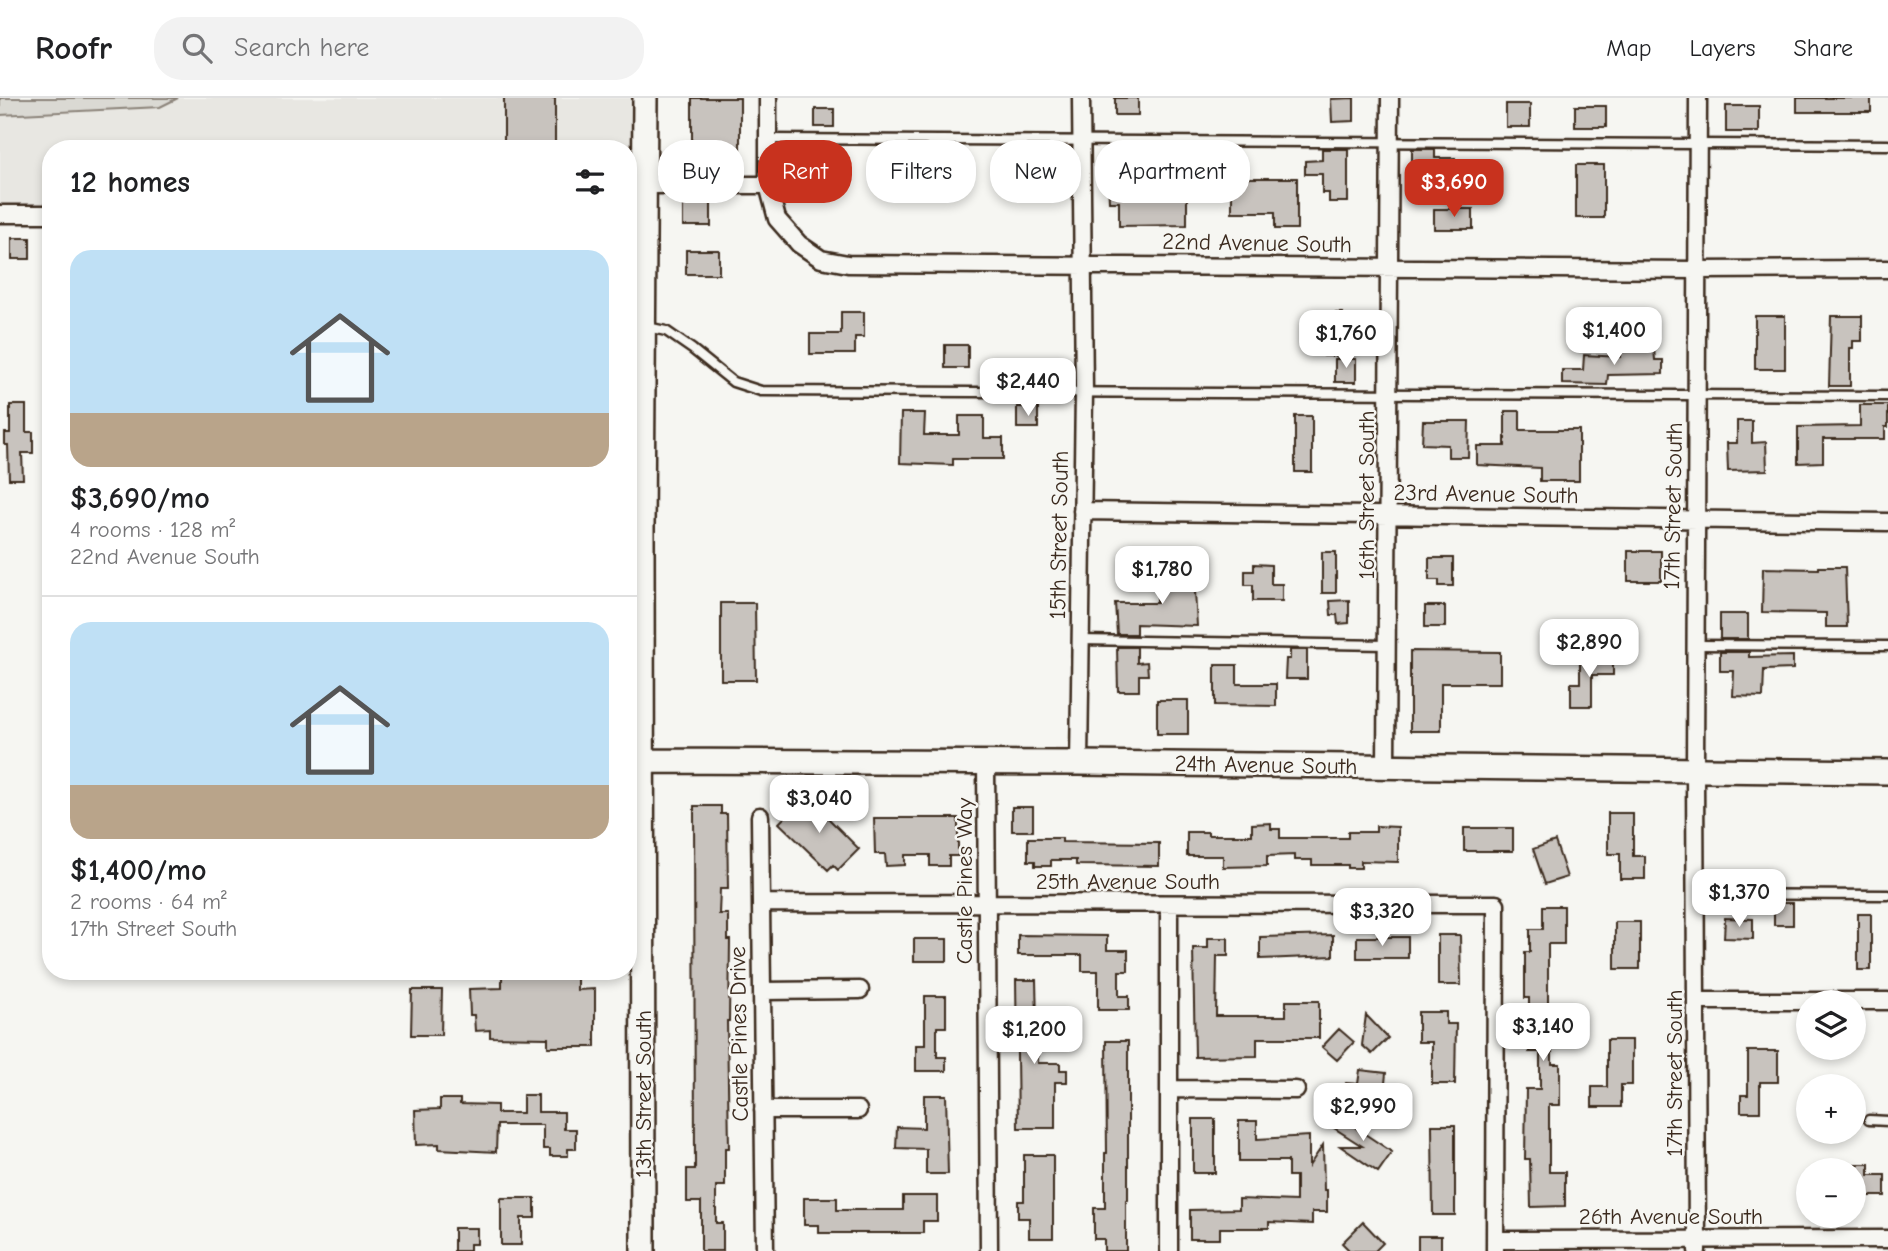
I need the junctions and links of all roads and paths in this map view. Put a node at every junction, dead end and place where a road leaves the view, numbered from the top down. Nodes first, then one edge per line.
1 (645, 98) edge
2 (768, 98) edge
3 (1081, 98) edge
4 (1390, 98) edge
5 (1698, 98) edge
6 (767, 139) joint
7 (1081, 139) junction
8 (1390, 143) junction
9 (1698, 143) junction
10 (1888, 145) edge
11 (645, 185) junction
12 (758, 185) edge
13 (773, 203) edge
14 (637, 212) edge
15 (0, 214) edge
16 (42, 214) edge
17 (1082, 264) junction
18 (1390, 267) junction
19 (1888, 269) edge
20 (1697, 270) junction
21 (644, 326) junction
22 (1084, 391) junction
23 (1389, 394) junction
24 (1698, 396) junction
25 (1888, 396) edge
26 (637, 482) edge
27 (1082, 511) junction
28 (1388, 516) junction
29 (1695, 520) junction
30 (1888, 522) edge
31 (637, 586) edge
32 (1080, 640) junction
33 (1387, 645) junction
34 (1695, 645) junction
35 (1888, 646) edge
36 (643, 761) junction
37 (986, 763) junction
38 (1079, 763) junction
39 (1386, 766) junction
40 (1695, 768) junction
41 (1888, 772) edge
42 (760, 816) dead end
43 (1697, 894) junction
44 (1888, 895) edge
45 (761, 903) junction
46 (986, 904) junction
47 (1169, 905) junction
48 (860, 990) dead end
49 (762, 991) junction
50 (1697, 1001) junction
51 (1888, 1002) edge
52 (1169, 1089) junction
53 (1296, 1090) dead end
54 (763, 1110) junction
55 (858, 1110) dead end
56 (1869, 1121) dead end
57 (1888, 1121) edge
58 (1888, 1239) edge
59 (1495, 1245) edge
60 (1697, 1245) edge
61 (643, 1251) edge
62 (765, 1251) edge
63 (989, 1251) edge
64 (1168, 1251) edge

1 - 11 street, 13th Street South
2 - 6 street, 22nd Avenue South
3 - 7 street, 15th Street South
4 - 8 street, 16th Street South
5 - 9 street, 17th Street South
6 - 7 lane
7 - 8 lane
7 - 17 street, 15th Street South
8 - 9 lane
8 - 18 street, 16th Street South
9 - 10 lane
9 - 20 street, 17th Street South
11 - 12 street
11 - 14 street, 13th Street South
13 - 17 street, 22nd Avenue South
14 - 21 street, 13th Street South
15 - 16 street
17 - 18 street, 22nd Avenue South
17 - 22 street, 15th Street South
18 - 20 street, 22nd Avenue South
18 - 23 street, 16th Street South
19 - 20 street, 22nd Avenue South
20 - 24 street, 17th Street South
21 - 22 lane
21 - 26 street, 13th Street South
22 - 23 lane
22 - 27 street, 15th Street South
23 - 24 lane
23 - 28 street, 16th Street South
24 - 25 lane
24 - 29 street, 17th Street South
27 - 28 street, 23rd Avenue South
27 - 32 street, 15th Street South
28 - 29 street, 23rd Avenue South
28 - 33 street, 16th Street South
29 - 30 street, 23rd Avenue South
29 - 34 street, 17th Street South
31 - 36 street, 13th Street South
32 - 33 lane
32 - 38 street, 15th Street South
33 - 39 street, 16th Street South
34 - 35 lane
34 - 40 street, 17th Street South
36 - 37 street, 24th Avenue South
36 - 61 street, 13th Street South
37 - 38 street, 24th Avenue South
37 - 46 street, Castle Pines Way
38 - 39 street, 24th Avenue South
39 - 40 street, 24th Avenue South
40 - 41 street, 24th Avenue South
40 - 43 street, 17th Street South
42 - 45 street, Castle Pines Drive
43 - 44 lane
43 - 50 street, 17th Street South
45 - 46 street, 25th Avenue South
45 - 49 street, Castle Pines Drive
46 - 47 street, 25th Avenue South
46 - 63 street, Castle Pines Way
47 - 52 street
47 - 59 street, 25th Avenue South
48 - 49 street
49 - 54 street, Castle Pines Drive
50 - 51 street
50 - 60 street, 17th Street South
52 - 53 street
52 - 64 street
54 - 55 street
54 - 62 street, Castle Pines Drive
56 - 57 lane
58 - 60 street, 26th Avenue South
59 - 60 street, 26th Avenue South

